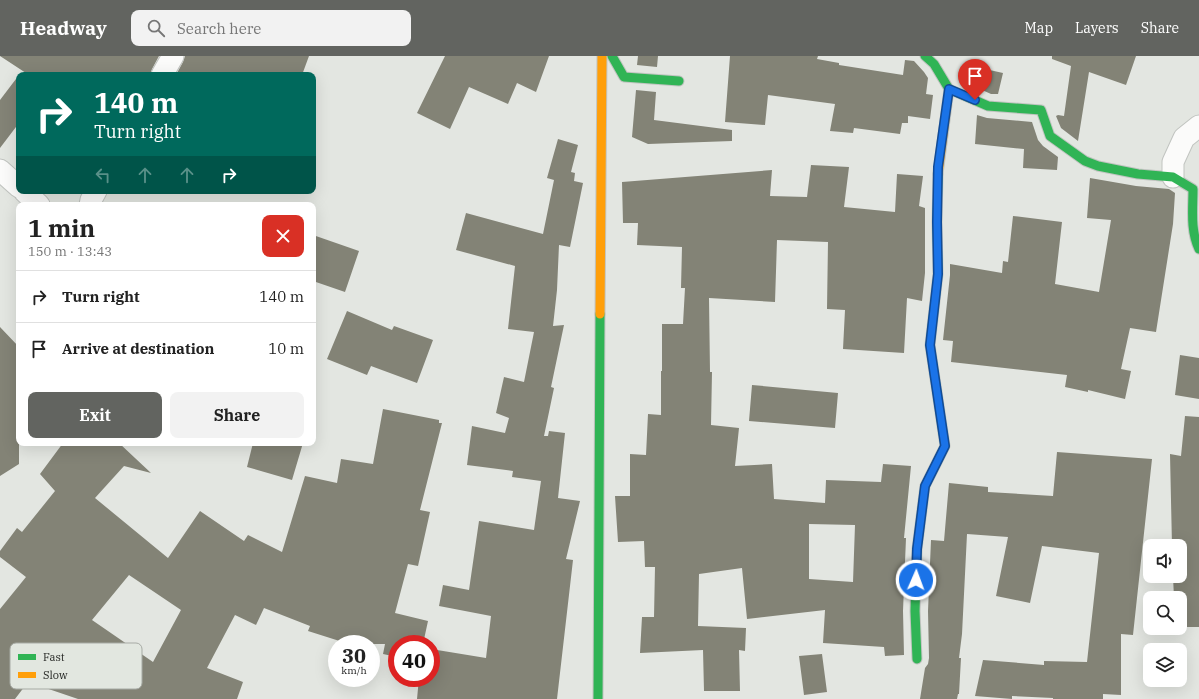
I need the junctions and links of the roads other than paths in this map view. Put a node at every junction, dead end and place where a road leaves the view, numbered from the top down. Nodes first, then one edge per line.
1 (173, 56) edge
2 (602, 56) edge
3 (612, 56) edge
4 (924, 56) edge
5 (164, 72) edge
6 (679, 81) dead end
7 (949, 89) junction
8 (1199, 126) edge
9 (0, 170) edge
10 (1173, 177) junction
11 (16, 184) edge
12 (27, 194) edge
13 (37, 202) edge
14 (1199, 249) edge
15 (917, 659) dead end
16 (598, 699) edge

1 - 5 street
2 - 16 street
3 - 6 street
4 - 7 street
7 - 10 street
7 - 15 street
8 - 10 street
9 - 11 street
10 - 14 street
12 - 13 street

